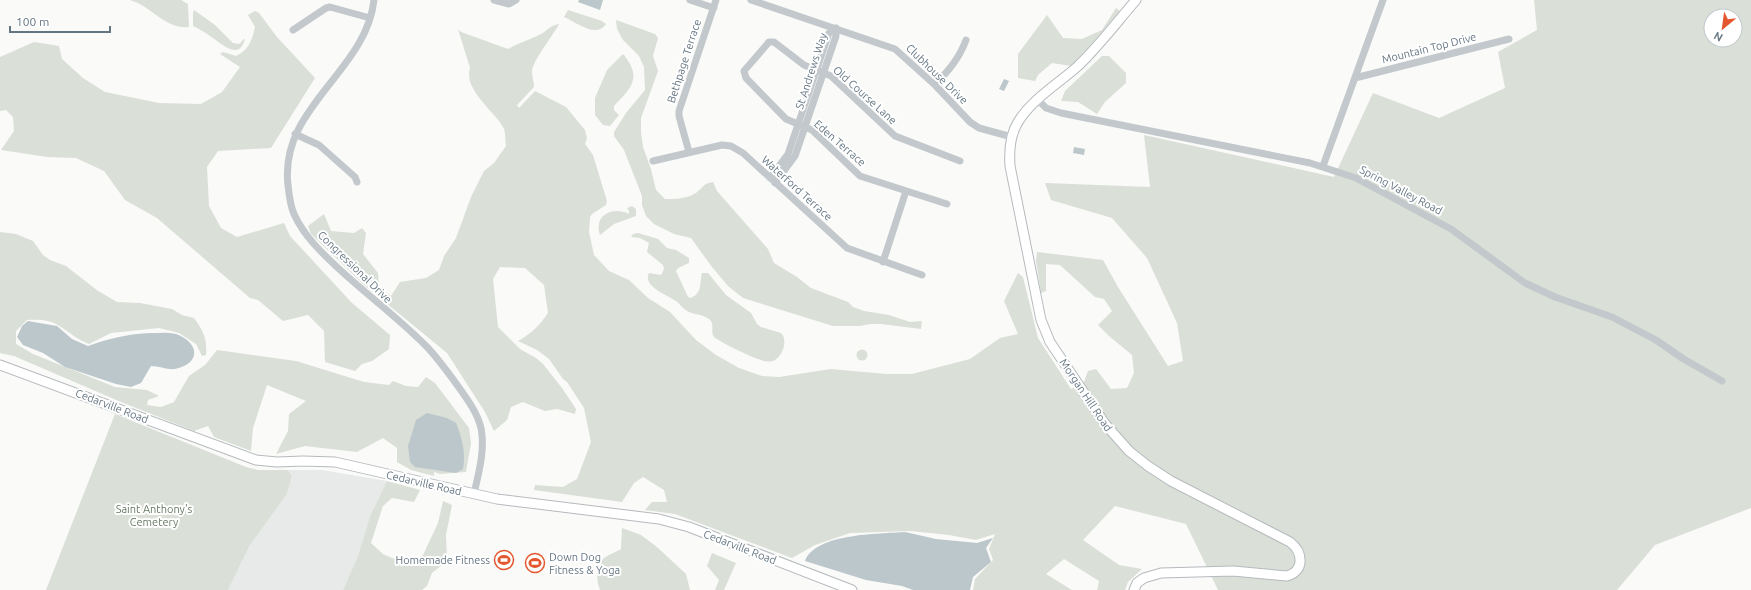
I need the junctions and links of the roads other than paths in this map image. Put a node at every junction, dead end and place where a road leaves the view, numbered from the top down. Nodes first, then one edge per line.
1 (374, 0) edge
2 (494, 0) edge
3 (516, 0) edge
4 (690, 0) edge
5 (716, 0) edge
6 (1136, 0) edge
7 (1383, 0) edge
8 (756, 1) edge
9 (714, 8) junction
10 (370, 18) junction
11 (836, 28) junction
12 (293, 30) dead end
13 (1509, 39) dead end
14 (966, 40) dead end
15 (746, 66) joint
16 (820, 72) junction
17 (1355, 78) junction
18 (934, 85) junction
19 (1038, 100) junction
20 (801, 126) junction
21 (295, 134) junction
22 (1012, 137) junction
23 (689, 152) junction
24 (653, 161) dead end
25 (960, 161) dead end
26 (1324, 166) junction
27 (772, 180) junction
28 (357, 182) dead end
29 (906, 191) junction
30 (947, 204) dead end
31 (883, 262) junction
32 (922, 275) dead end
33 (0, 365) edge
34 (1722, 381) dead end
35 (474, 494) junction
36 (852, 590) edge
37 (1134, 590) edge

1 - 10 street, Congressional Drive
2 - 3 street
4 - 9 street
5 - 9 street, Bethpage Terrace
6 - 19 main road, Morgan Hill Road
7 - 17 street, Mountain Top Drive
8 - 11 street, Clubhouse Drive
9 - 23 street, Bethpage Terrace
10 - 12 street
10 - 21 street, Congressional Drive
11 - 16 street, St Andrews Way
11 - 18 street, Clubhouse Drive
13 - 17 street, Mountain Top Drive
14 - 18 street
15 - 16 street, Old Course Lane
15 - 20 street, Eden Terrace
16 - 20 street, St Andrews Way
16 - 25 street, Old Course Lane
17 - 26 street, Mountain Top Drive
18 - 22 street, Clubhouse Drive
19 - 22 main road, Morgan Hill Road
19 - 26 street, Spring Valley Road
20 - 27 street, St Andrews Way
20 - 29 street, Eden Terrace
21 - 28 street
21 - 35 street, Congressional Drive
22 - 37 main road, Morgan Hill Road
23 - 24 street, Waterford Terrace
23 - 27 street, Waterford Terrace
26 - 34 street, Spring Valley Road
27 - 31 street, Waterford Terrace
29 - 30 street, Eden Terrace
29 - 31 street
31 - 32 street, Waterford Terrace
33 - 35 main road, Cedarville Road
35 - 36 main road, Cedarville Road

